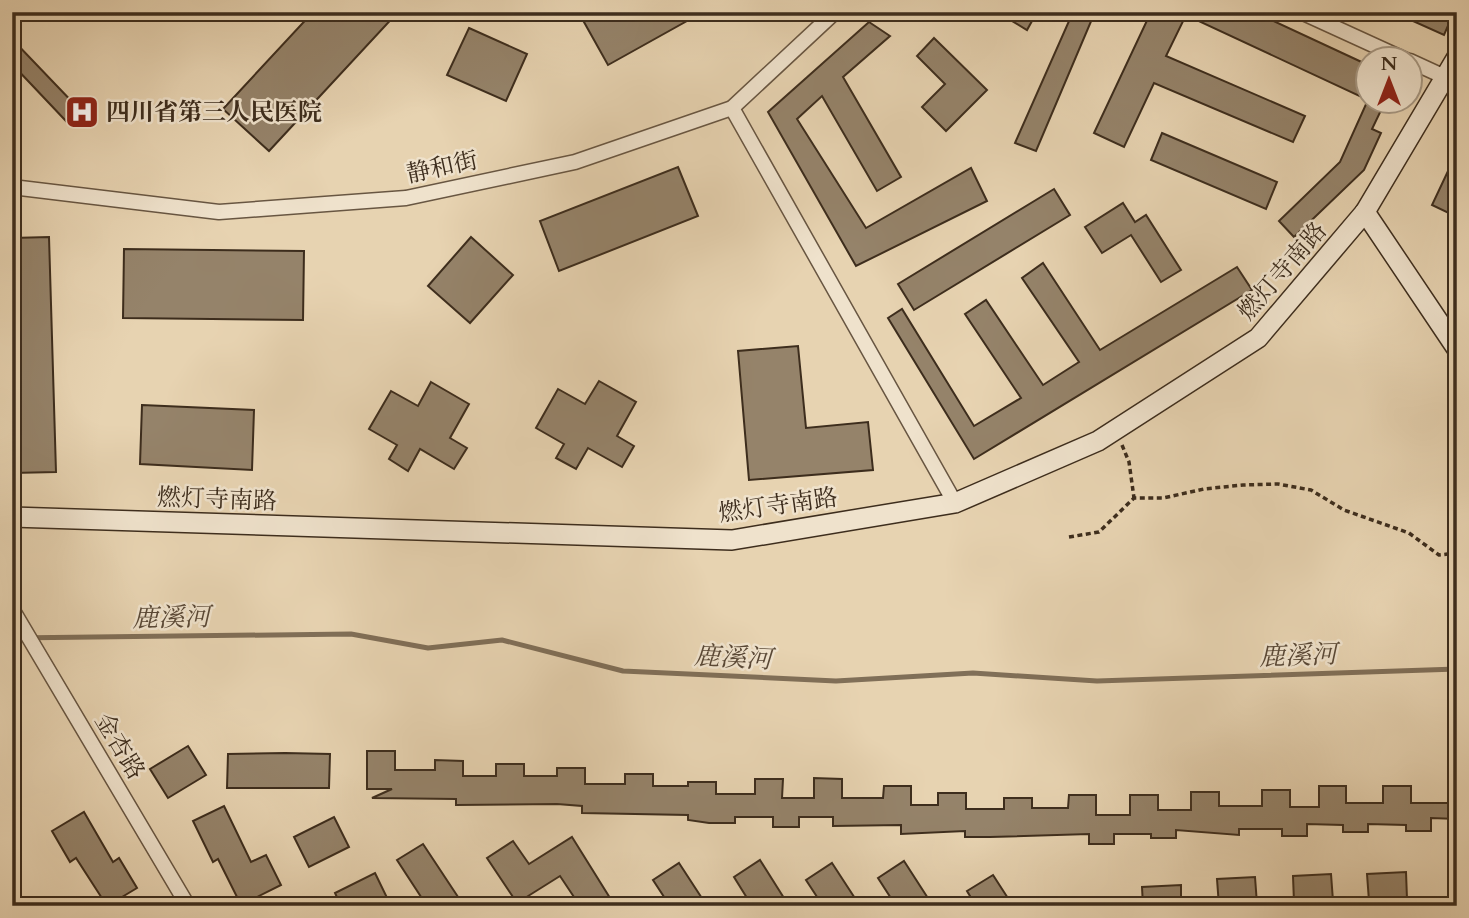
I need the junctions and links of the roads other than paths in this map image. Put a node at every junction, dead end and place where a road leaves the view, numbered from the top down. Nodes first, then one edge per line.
1 (835, 12) edge
2 (1301, 12) edge
3 (1377, 46) edge
4 (1457, 57) edge
5 (1424, 67) edge
6 (1447, 78) junction
7 (732, 108) junction
8 (12, 187) edge
9 (1364, 212) junction
10 (1457, 349) edge
11 (955, 503) junction
12 (12, 517) edge
13 (12, 610) edge
14 (188, 906) edge

1 - 7 street, 静和街
2 - 3 street
4 - 6 street, 燃灯寺南路
5 - 6 street
6 - 9 street, 燃灯寺南路
7 - 8 street, 静和街
7 - 11 street
9 - 10 street
9 - 11 street, 燃灯寺南路
11 - 12 street, 燃灯寺南路
13 - 14 street, 金杏路

